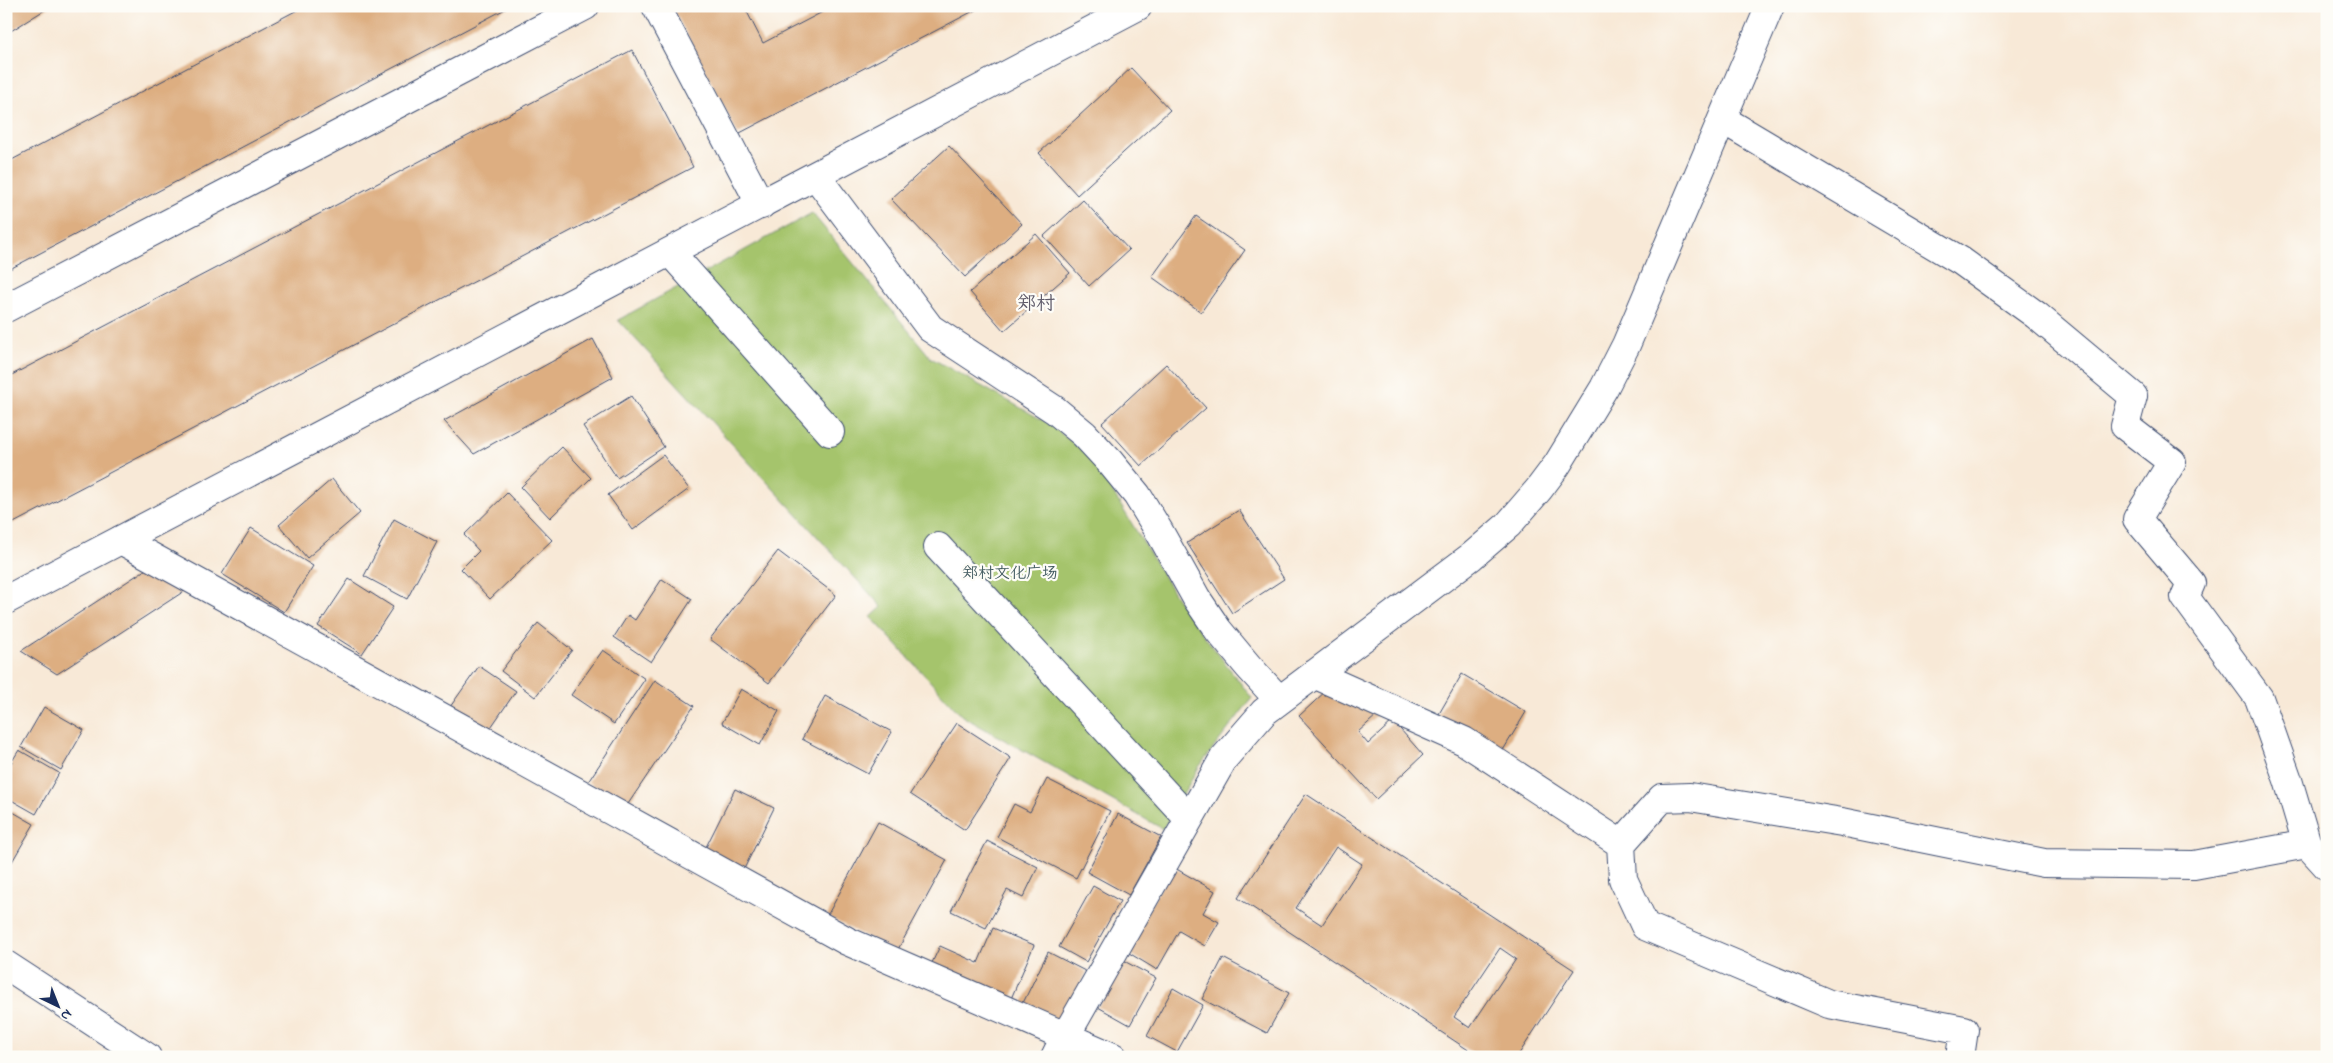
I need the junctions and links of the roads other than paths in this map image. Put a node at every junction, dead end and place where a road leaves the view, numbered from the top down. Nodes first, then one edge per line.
1 (585, 6) edge
2 (656, 6) edge
3 (1138, 6) edge
4 (1770, 6) edge
5 (1722, 119) junction
6 (816, 176) junction
7 (761, 204) junction
8 (670, 252) junction
9 (6, 308) edge
10 (830, 432) dead end
11 (121, 540) junction
12 (938, 548) dead end
13 (6, 600) edge
14 (1314, 674) junction
15 (1279, 700) junction
16 (1189, 818) junction
17 (1622, 844) junction
18 (2307, 844) junction
19 (2327, 866) edge
20 (6, 965) edge
21 (1060, 1047) edge
22 (147, 1057) edge
23 (1113, 1057) edge
24 (1960, 1057) edge

1 - 9 street
2 - 7 street
3 - 6 street
4 - 5 street
5 - 14 street
5 - 18 street
6 - 7 street
6 - 15 street
7 - 8 street
8 - 10 street
8 - 11 street
11 - 13 street
11 - 21 street
12 - 16 street
14 - 15 street
14 - 17 street
15 - 16 street
16 - 21 street
17 - 18 street
17 - 24 street
18 - 19 street
20 - 22 street
21 - 23 street

